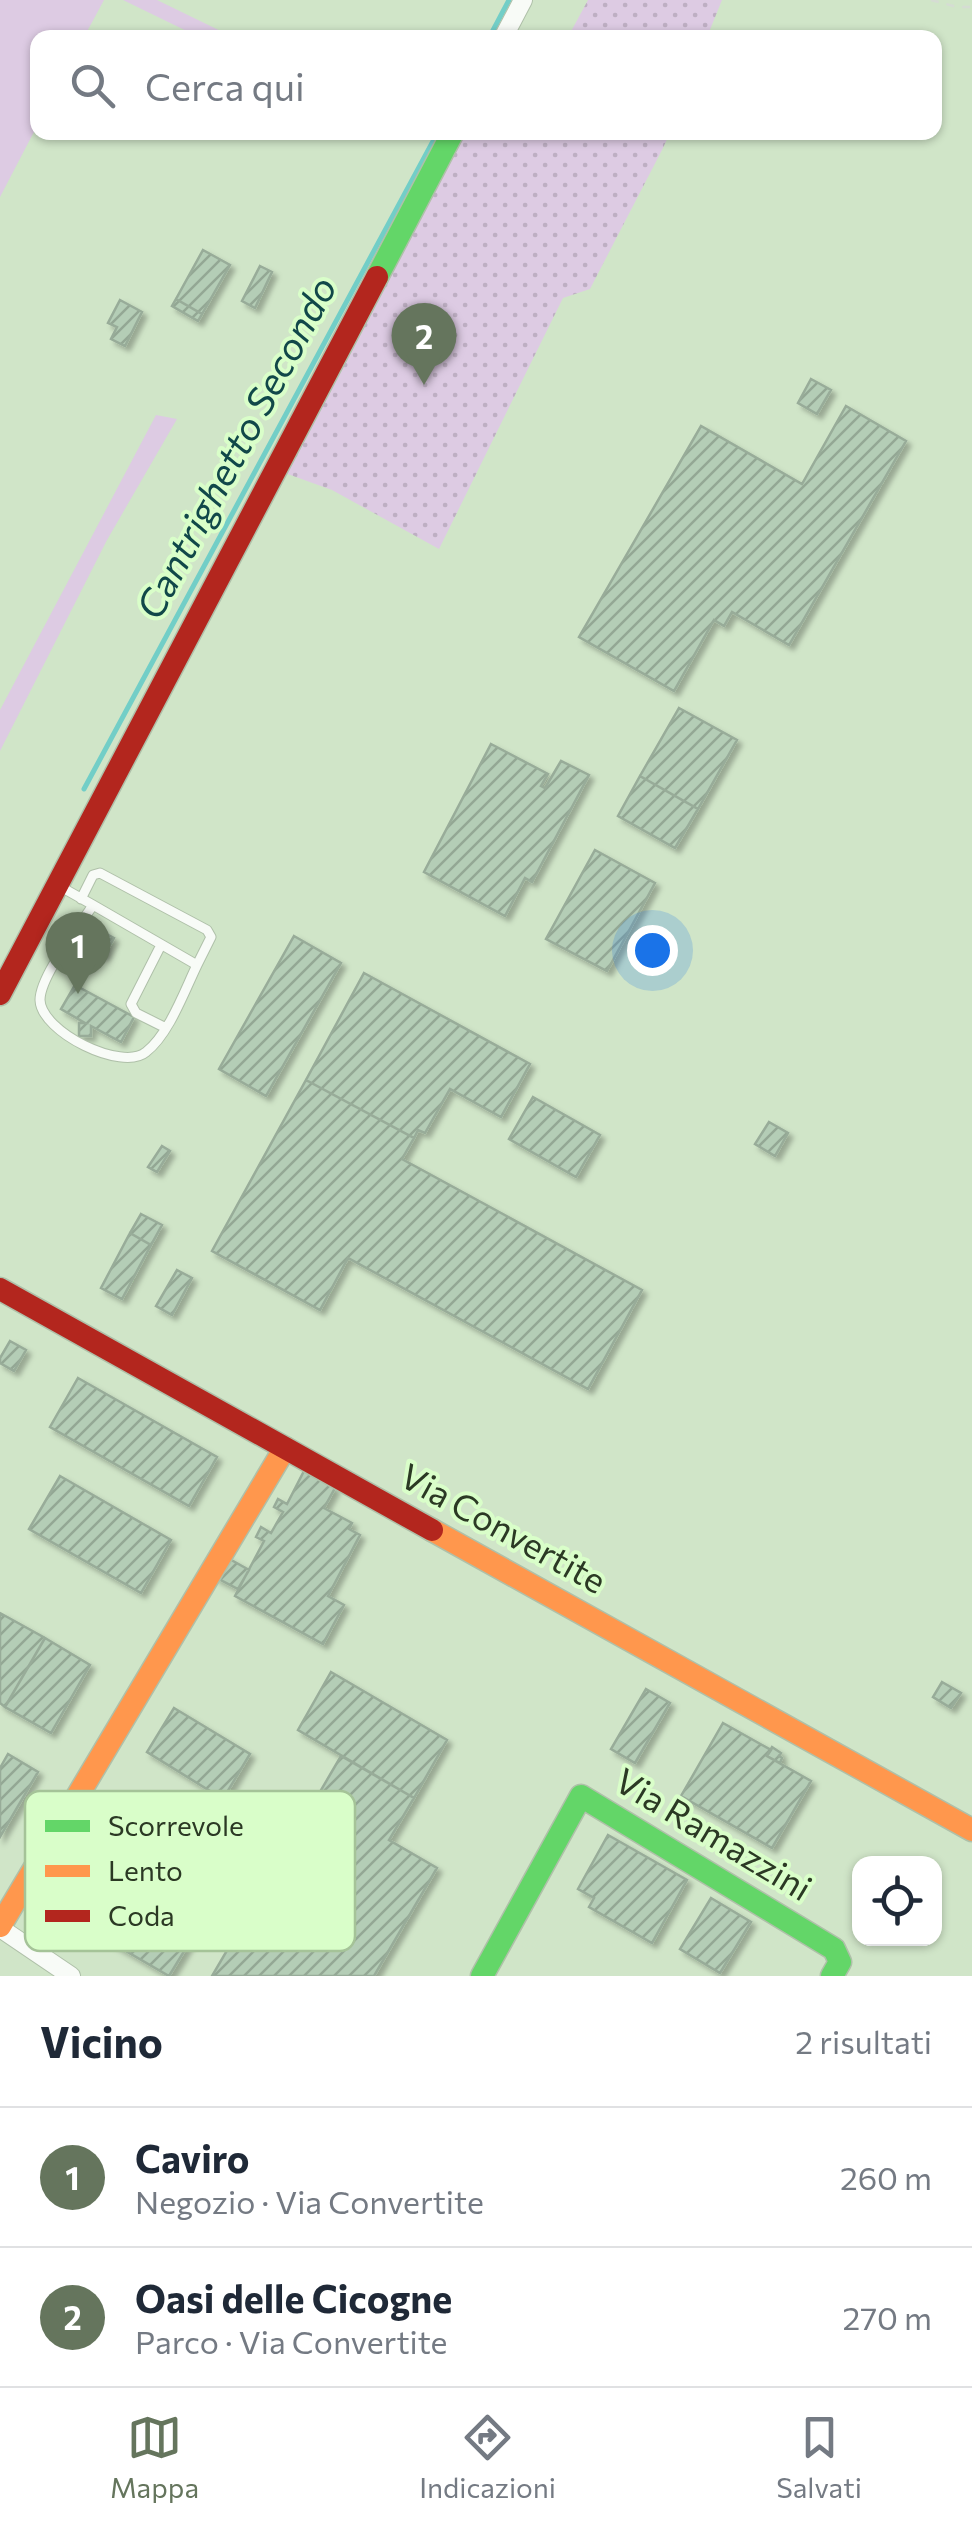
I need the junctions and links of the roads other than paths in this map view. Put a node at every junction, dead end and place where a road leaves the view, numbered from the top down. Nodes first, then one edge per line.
1 (523, 0) edge
2 (507, 30) edge
3 (449, 140) edge
4 (56, 885) junction
5 (81, 899) junction
6 (92, 905) junction
7 (162, 945) junction
8 (197, 965) junction
9 (0, 994) edge
10 (166, 1028) junction
11 (0, 1289) edge
12 (285, 1448) junction
13 (81, 1791) edge
14 (972, 1830) edge
15 (25, 1885) edge
16 (0, 1927) edge
17 (25, 1944) edge
18 (34, 1951) edge
19 (70, 1976) edge
20 (482, 1976) edge
21 (832, 1976) edge

1 - 2 street
3 - 4 street
4 - 5 lane
4 - 9 street
5 - 6 lane
5 - 8 lane
6 - 7 lane
6 - 10 lane
7 - 8 lane
7 - 10 lane
8 - 10 lane
11 - 12 street, Via Convertite
12 - 13 street
12 - 14 street, Via Convertite
15 - 16 street
16 - 17 street
18 - 19 street
20 - 21 street, Via Ramazzini

